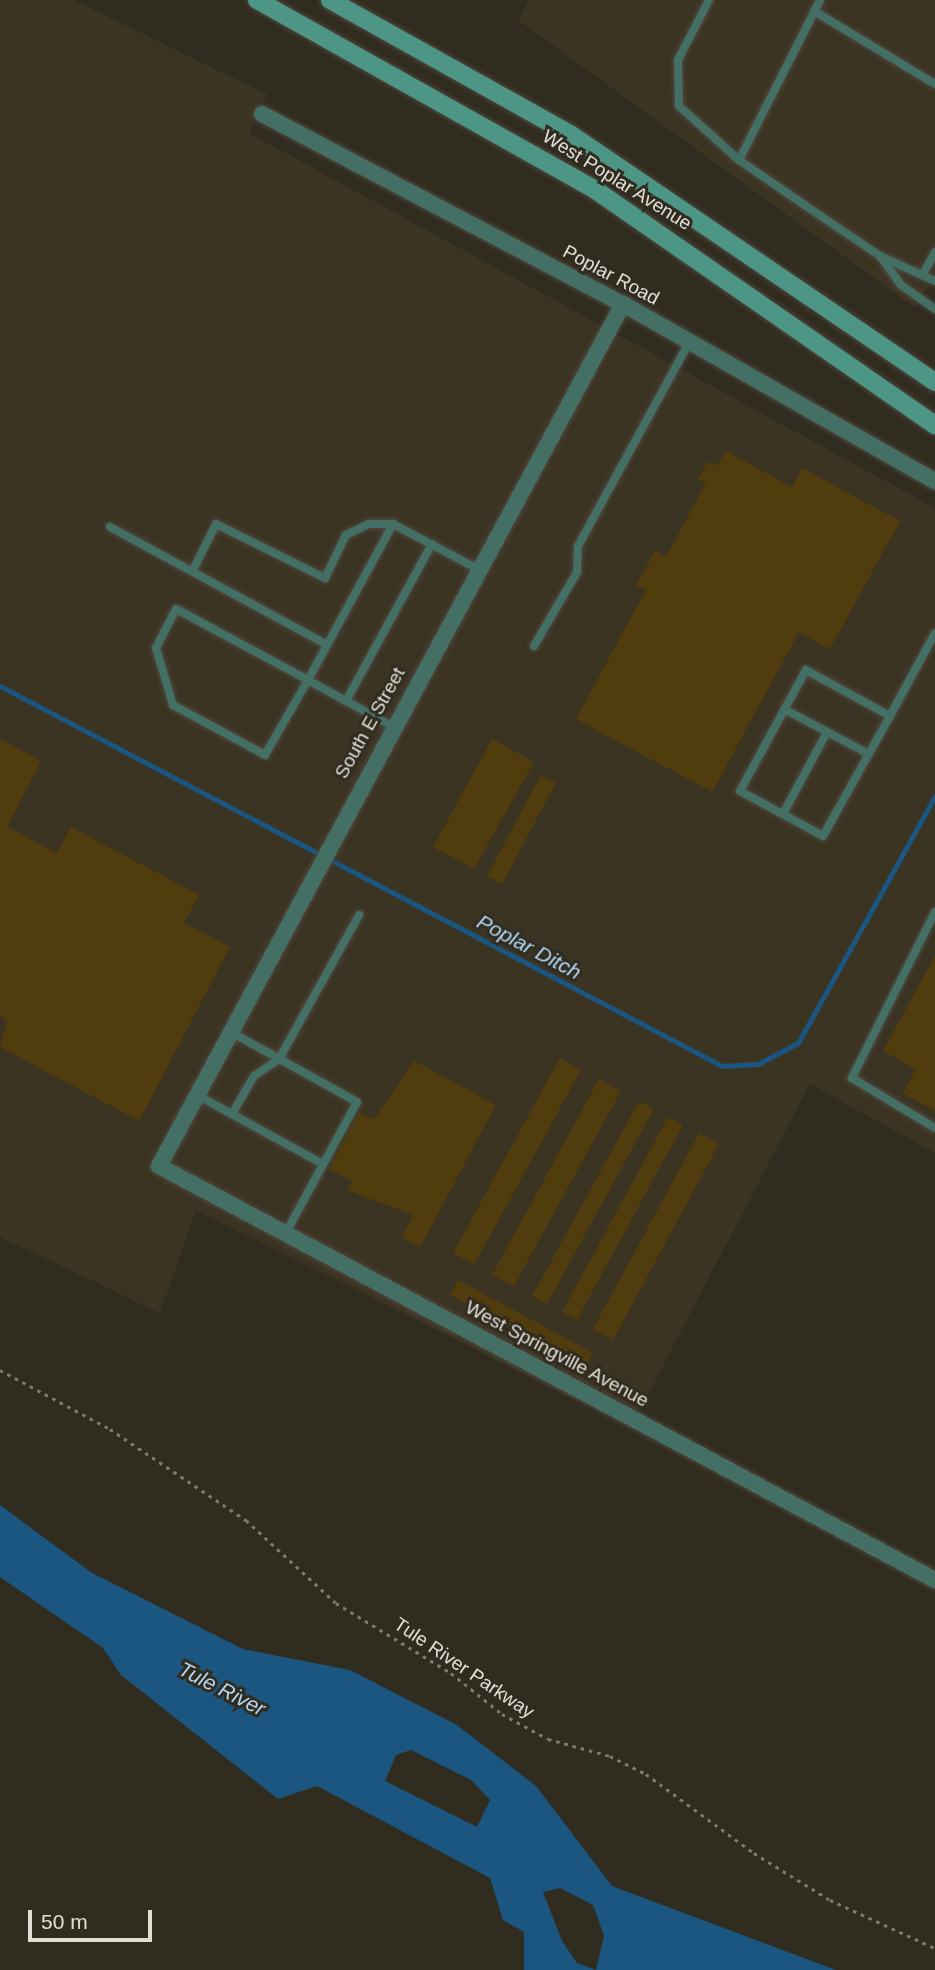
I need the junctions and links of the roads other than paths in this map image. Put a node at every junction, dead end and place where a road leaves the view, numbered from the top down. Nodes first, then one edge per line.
1 (257, 0) edge
2 (330, 0) edge
3 (709, 0) edge
4 (820, 0) edge
5 (814, 11) junction
6 (935, 84) edge
7 (262, 114) dead end
8 (739, 160) junction
9 (935, 252) edge
10 (880, 256) junction
11 (923, 274) junction
12 (935, 281) edge
13 (623, 304) junction
14 (935, 309) edge
15 (690, 341) junction
16 (935, 382) edge
17 (935, 425) edge
18 (935, 481) edge
19 (393, 524) junction
20 (110, 527) dead end
21 (432, 544) junction
22 (478, 569) junction
23 (193, 570) junction
24 (935, 633) edge
25 (327, 645) junction
26 (534, 646) dead end
27 (308, 680) junction
28 (346, 701) junction
29 (785, 709) junction
30 (890, 716) junction
31 (392, 726) junction
32 (827, 732) junction
33 (869, 754) junction
34 (783, 814) junction
35 (935, 912) edge
36 (359, 915) dead end
37 (229, 1031) junction
38 (279, 1059) junction
39 (197, 1095) junction
40 (232, 1114) junction
41 (935, 1128) edge
42 (323, 1164) junction
43 (159, 1166) joint
44 (286, 1233) junction
45 (935, 1580) edge

1 - 17 main road, West Poplar Avenue
2 - 16 main road, West Poplar Avenue
3 - 8 lane
4 - 5 lane
5 - 6 lane
5 - 8 lane
7 - 13 street, Poplar Road
8 - 10 lane
9 - 11 lane
10 - 11 lane
10 - 14 lane
11 - 12 lane
13 - 15 street, Poplar Road
13 - 22 street, South E Street
15 - 18 street, Poplar Road
15 - 26 lane
19 - 21 lane
19 - 23 lane
19 - 25 lane
20 - 23 lane
21 - 22 lane
21 - 28 lane
22 - 31 street, South E Street
23 - 25 lane
24 - 30 lane
25 - 27 lane
27 - 27 lane
27 - 28 lane
28 - 31 lane
29 - 30 lane
29 - 32 lane
29 - 34 lane
30 - 33 lane
31 - 37 street, South E Street
32 - 33 lane
32 - 34 lane
33 - 34 lane
35 - 41 lane
36 - 38 lane
37 - 38 lane
37 - 39 street, South E Street
38 - 40 lane
38 - 42 lane
39 - 40 lane
39 - 43 street, South E Street
40 - 42 lane
42 - 44 lane
43 - 44 street, West Springville Avenue
44 - 45 street, West Springville Avenue

